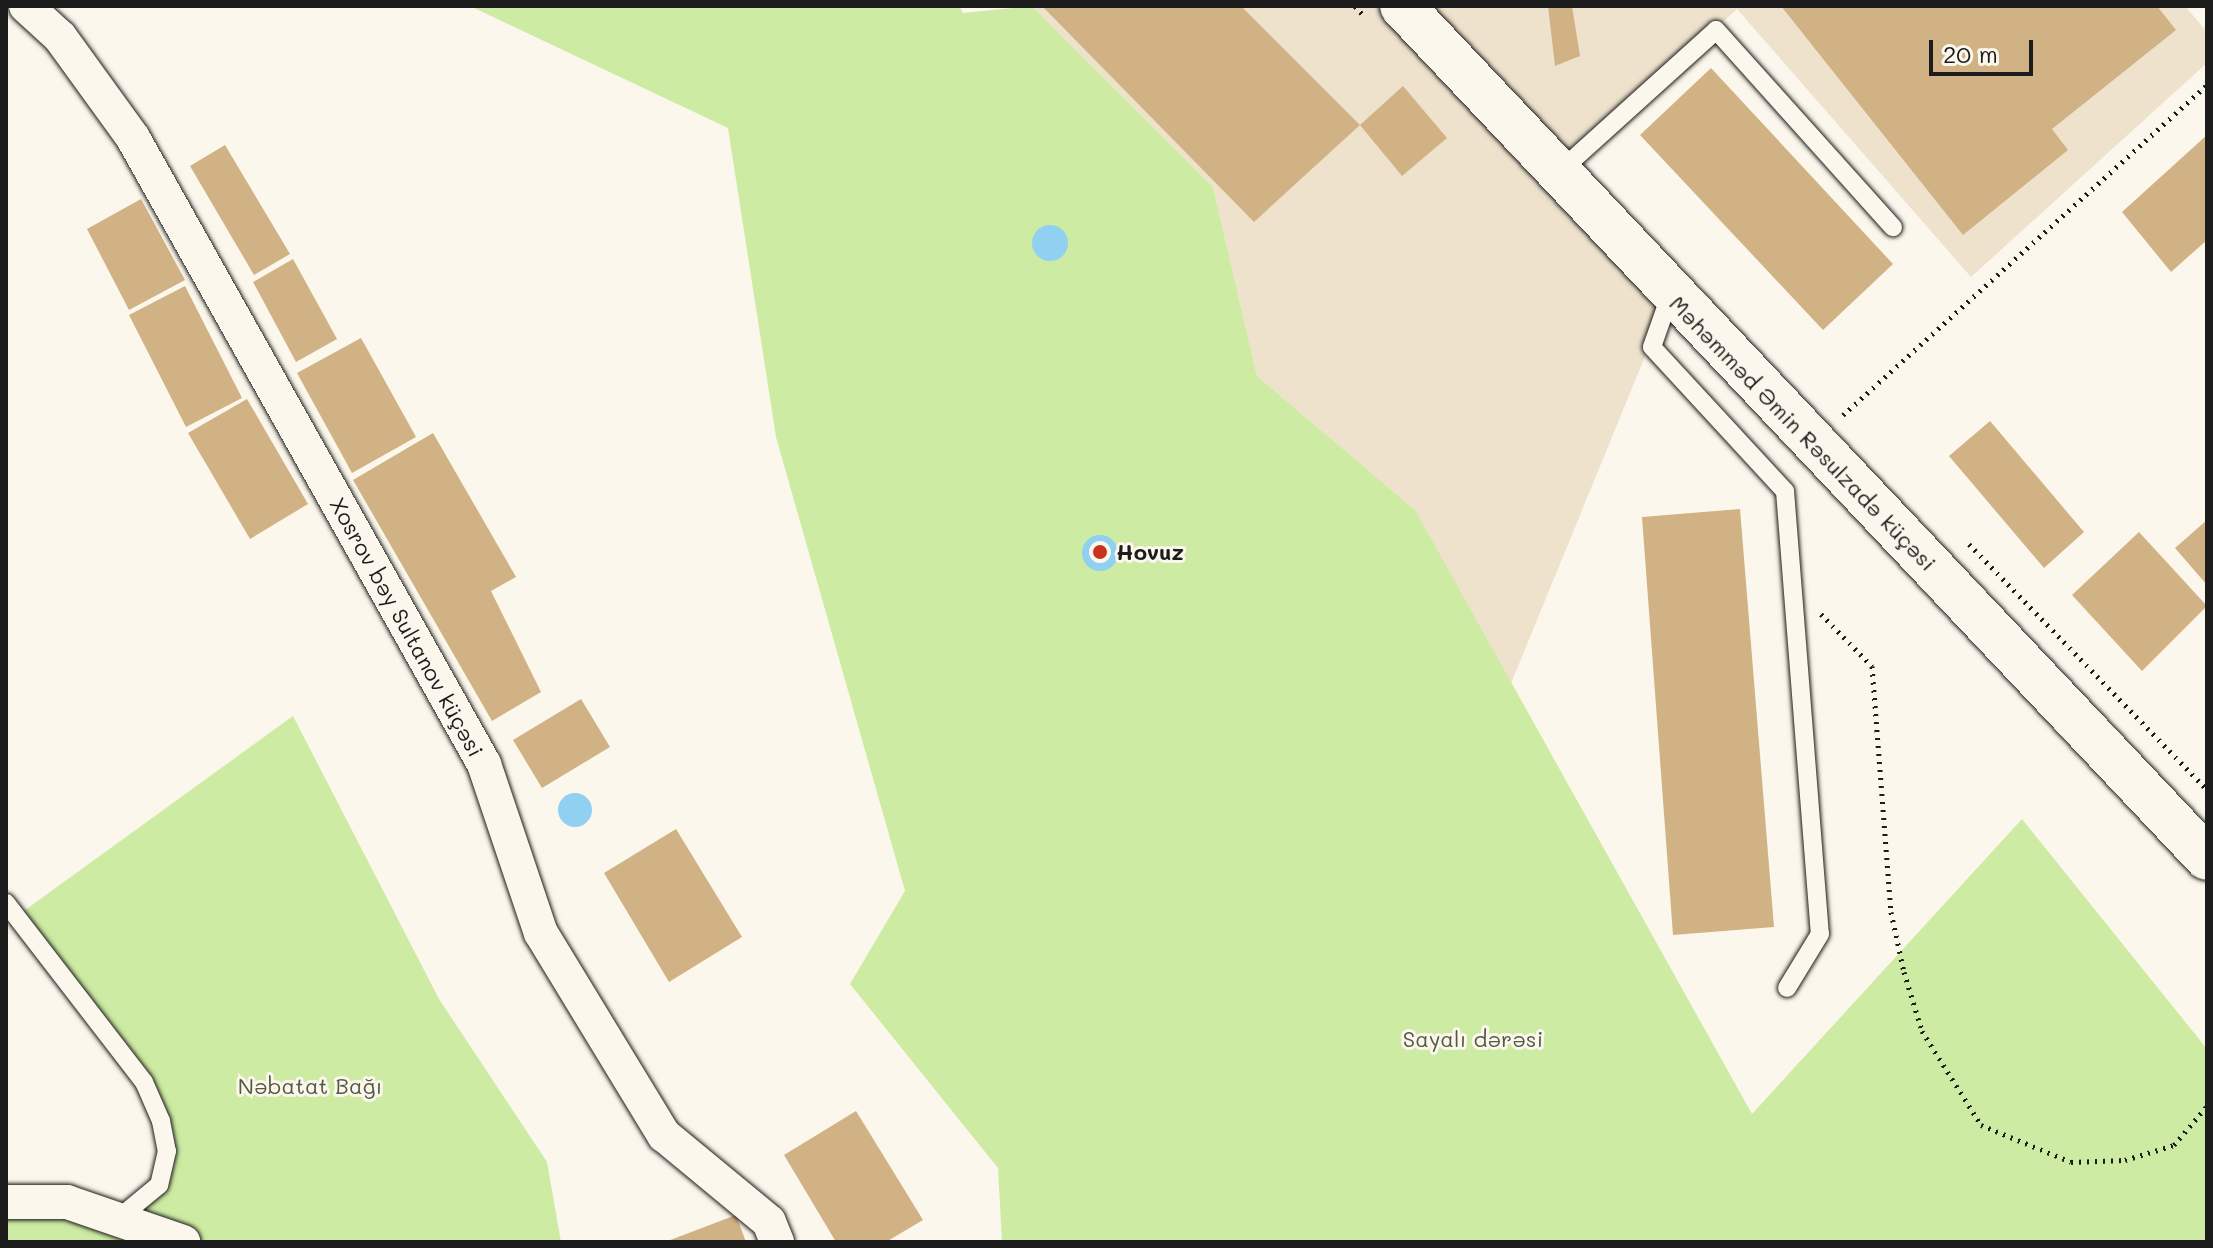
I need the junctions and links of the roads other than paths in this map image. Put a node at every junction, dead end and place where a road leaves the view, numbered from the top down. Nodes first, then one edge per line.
1 (26, 6) edge
2 (1402, 6) edge
3 (1558, 173) junction
4 (1893, 227) dead end
5 (1671, 293) junction
6 (2207, 858) edge
7 (6, 903) edge
8 (1787, 988) dead end
9 (6, 1202) edge
10 (119, 1218) junction
11 (183, 1242) edge
12 (777, 1242) edge

1 - 12 street, Xosrov bəy Sultanov küçəsi
2 - 3 main road, Məhəmməd Əmin Rəsulzadə küçəsi
3 - 4 lane
3 - 5 main road, Məhəmməd Əmin Rəsulzadə küçəsi
5 - 6 main road, Məhəmməd Əmin Rəsulzadə küçəsi
5 - 8 lane
7 - 10 lane
9 - 10 street
10 - 11 street

